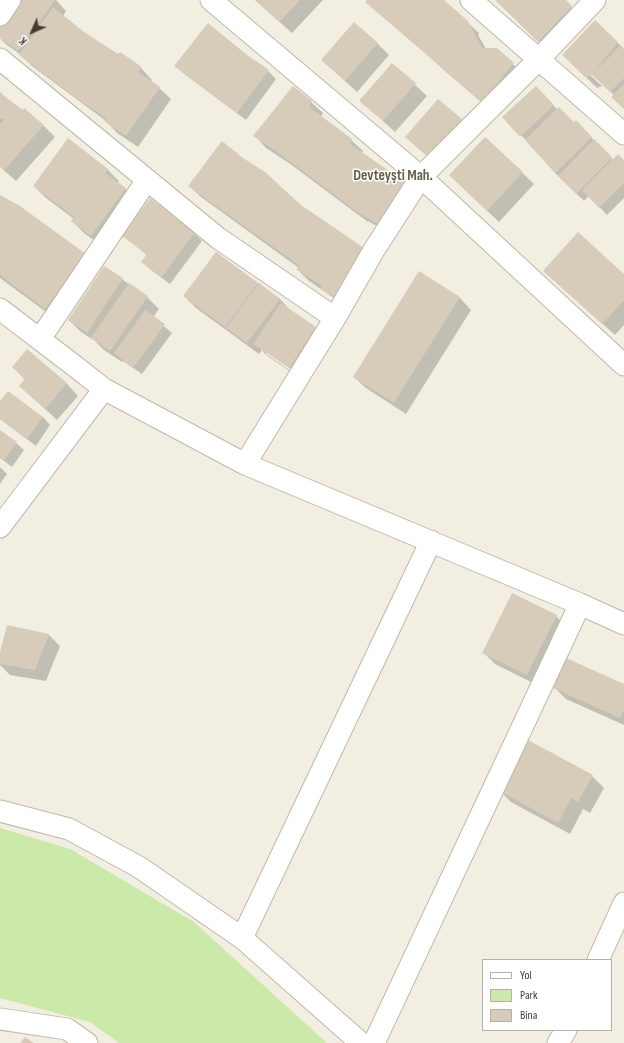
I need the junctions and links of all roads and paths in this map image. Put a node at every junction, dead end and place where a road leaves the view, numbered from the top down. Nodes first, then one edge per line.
1 (10, 0) edge
2 (211, 0) edge
3 (471, 0) edge
4 (595, 0) edge
5 (0, 15) edge
6 (539, 59) junction
7 (0, 60) edge
8 (624, 134) edge
9 (421, 177) junction
10 (147, 180) junction
11 (0, 309) edge
12 (335, 318) junction
13 (40, 339) junction
14 (624, 364) edge
15 (104, 389) junction
16 (245, 464) junction
17 (0, 527) edge
18 (431, 541) junction
19 (580, 604) junction
20 (624, 624) edge
21 (0, 811) edge
22 (624, 903) edge
23 (242, 938) junction
24 (598, 959) edge
25 (0, 1019) edge
26 (565, 1031) edge
27 (87, 1043) edge
28 (361, 1043) edge
29 (374, 1043) edge
30 (558, 1043) edge

1 - 5 street
2 - 9 street
3 - 6 street
4 - 6 street
6 - 8 street
6 - 9 street
7 - 10 street
9 - 12 street
9 - 14 street
10 - 12 street
10 - 13 street
11 - 13 street
12 - 16 street
13 - 15 street
15 - 16 street
15 - 17 street
16 - 18 street
18 - 19 street
18 - 23 street
19 - 20 street
19 - 29 street
21 - 23 street
22 - 24 street
23 - 28 street
25 - 27 street
26 - 30 street

